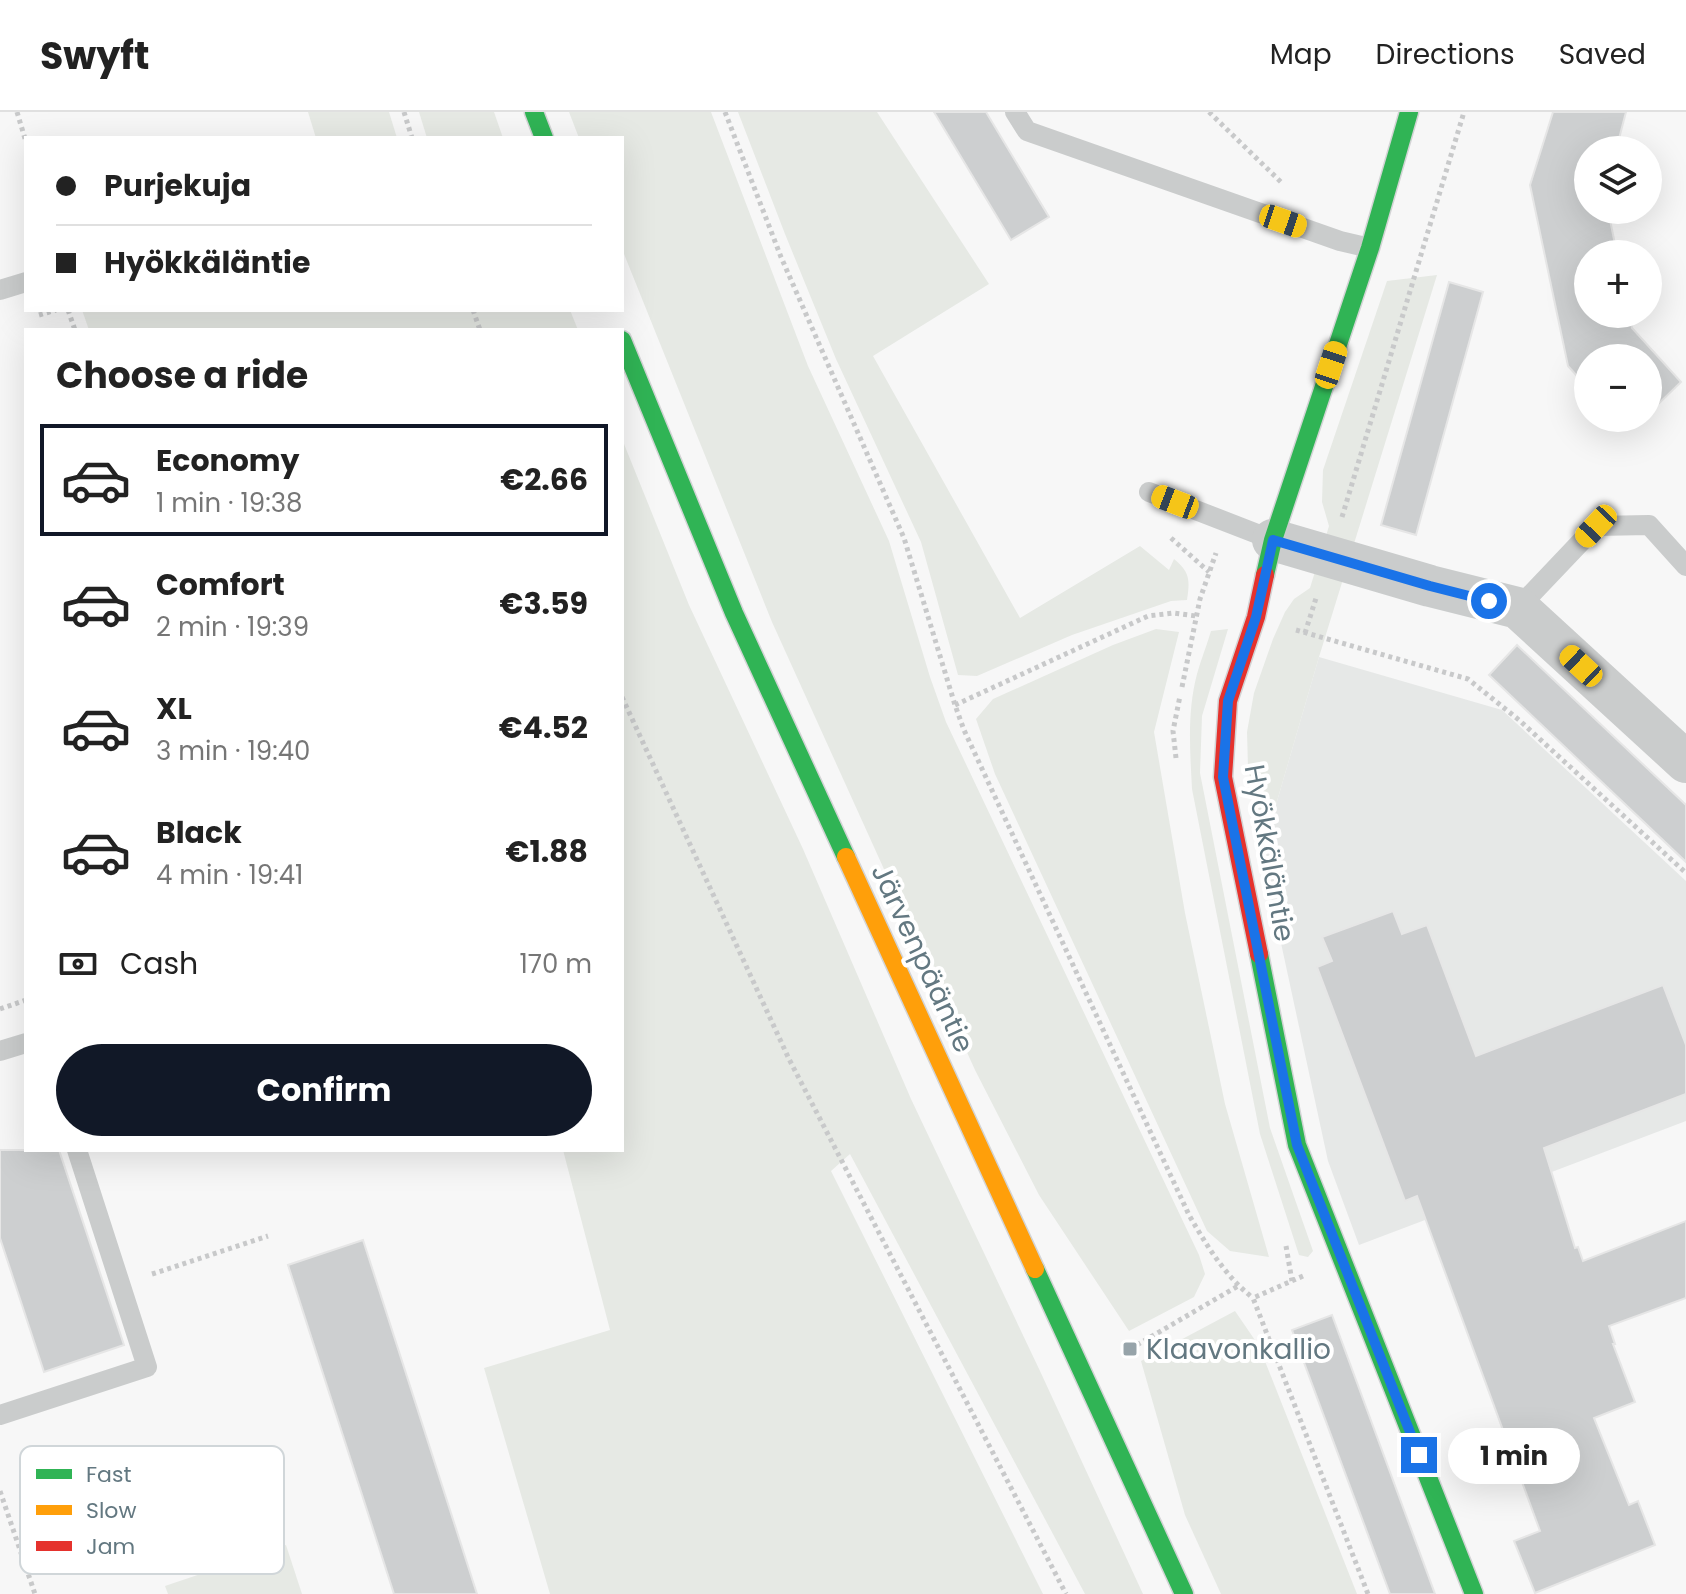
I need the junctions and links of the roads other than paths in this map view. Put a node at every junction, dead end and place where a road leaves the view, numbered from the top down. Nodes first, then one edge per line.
1 (534, 112) edge
2 (1015, 112) edge
3 (1409, 112) edge
4 (543, 136) edge
5 (1370, 248) junction
6 (24, 283) edge
7 (0, 290) edge
8 (624, 346) edge
9 (1149, 492) dead end
10 (1273, 540) junction
11 (1686, 566) edge
12 (1518, 608) junction
13 (1686, 762) edge
14 (24, 1044) edge
15 (0, 1051) edge
16 (78, 1152) edge
17 (0, 1415) edge
18 (1184, 1594) edge
19 (1474, 1594) edge

1 - 4 street
2 - 5 lane
3 - 5 street, Hyökkäläntie
5 - 10 street, Hyökkäläntie
6 - 7 lane
8 - 18 street, Järvenpääntie
9 - 10 lane
10 - 12 street
10 - 19 street, Hyökkäläntie
11 - 12 lane
12 - 13 street
14 - 15 lane
16 - 17 lane

